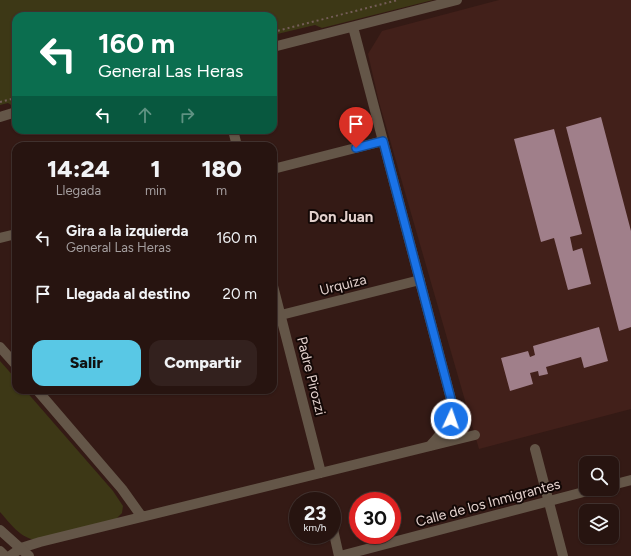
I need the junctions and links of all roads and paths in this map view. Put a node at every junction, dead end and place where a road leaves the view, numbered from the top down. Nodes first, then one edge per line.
1 (398, 0) edge
2 (457, 0) edge
3 (353, 27) junction
4 (277, 31) edge
5 (277, 46) edge
6 (12, 99) edge
7 (0, 102) edge
8 (12, 113) edge
9 (0, 116) edge
10 (383, 141) junction
11 (277, 168) edge
12 (12, 235) edge
13 (0, 238) edge
14 (420, 280) junction
15 (277, 316) edge
16 (0, 347) edge
17 (12, 360) edge
18 (40, 394) edge
19 (475, 435) dead end
20 (430, 446) junction
21 (535, 449) dead end
22 (321, 473) junction
23 (631, 480) edge
24 (619, 483) edge
25 (579, 493) edge
26 (549, 501) junction
27 (142, 517) junction
28 (0, 530) edge
29 (337, 544) edge
30 (22, 548) junction
31 (0, 551) edge
32 (5, 556) edge
33 (10, 556) edge
34 (29, 556) edge
35 (340, 556) edge
36 (563, 556) edge

1 - 4 path
2 - 3 street
3 - 5 street
3 - 10 street
6 - 7 path
8 - 9 street
10 - 11 street
10 - 14 street
12 - 13 street
14 - 15 street, Urquiza
14 - 20 street
15 - 22 street, Padre Pirozzi
16 - 17 street
18 - 27 street
19 - 20 street
20 - 22 street
21 - 26 street
22 - 27 street
23 - 24 street
25 - 26 street, Calle de los Inmigrantes
26 - 35 street, Calle de los Inmigrantes
26 - 36 street
27 - 30 street
28 - 30 street
29 - 35 street
30 - 33 street
30 - 34 street
31 - 32 street

